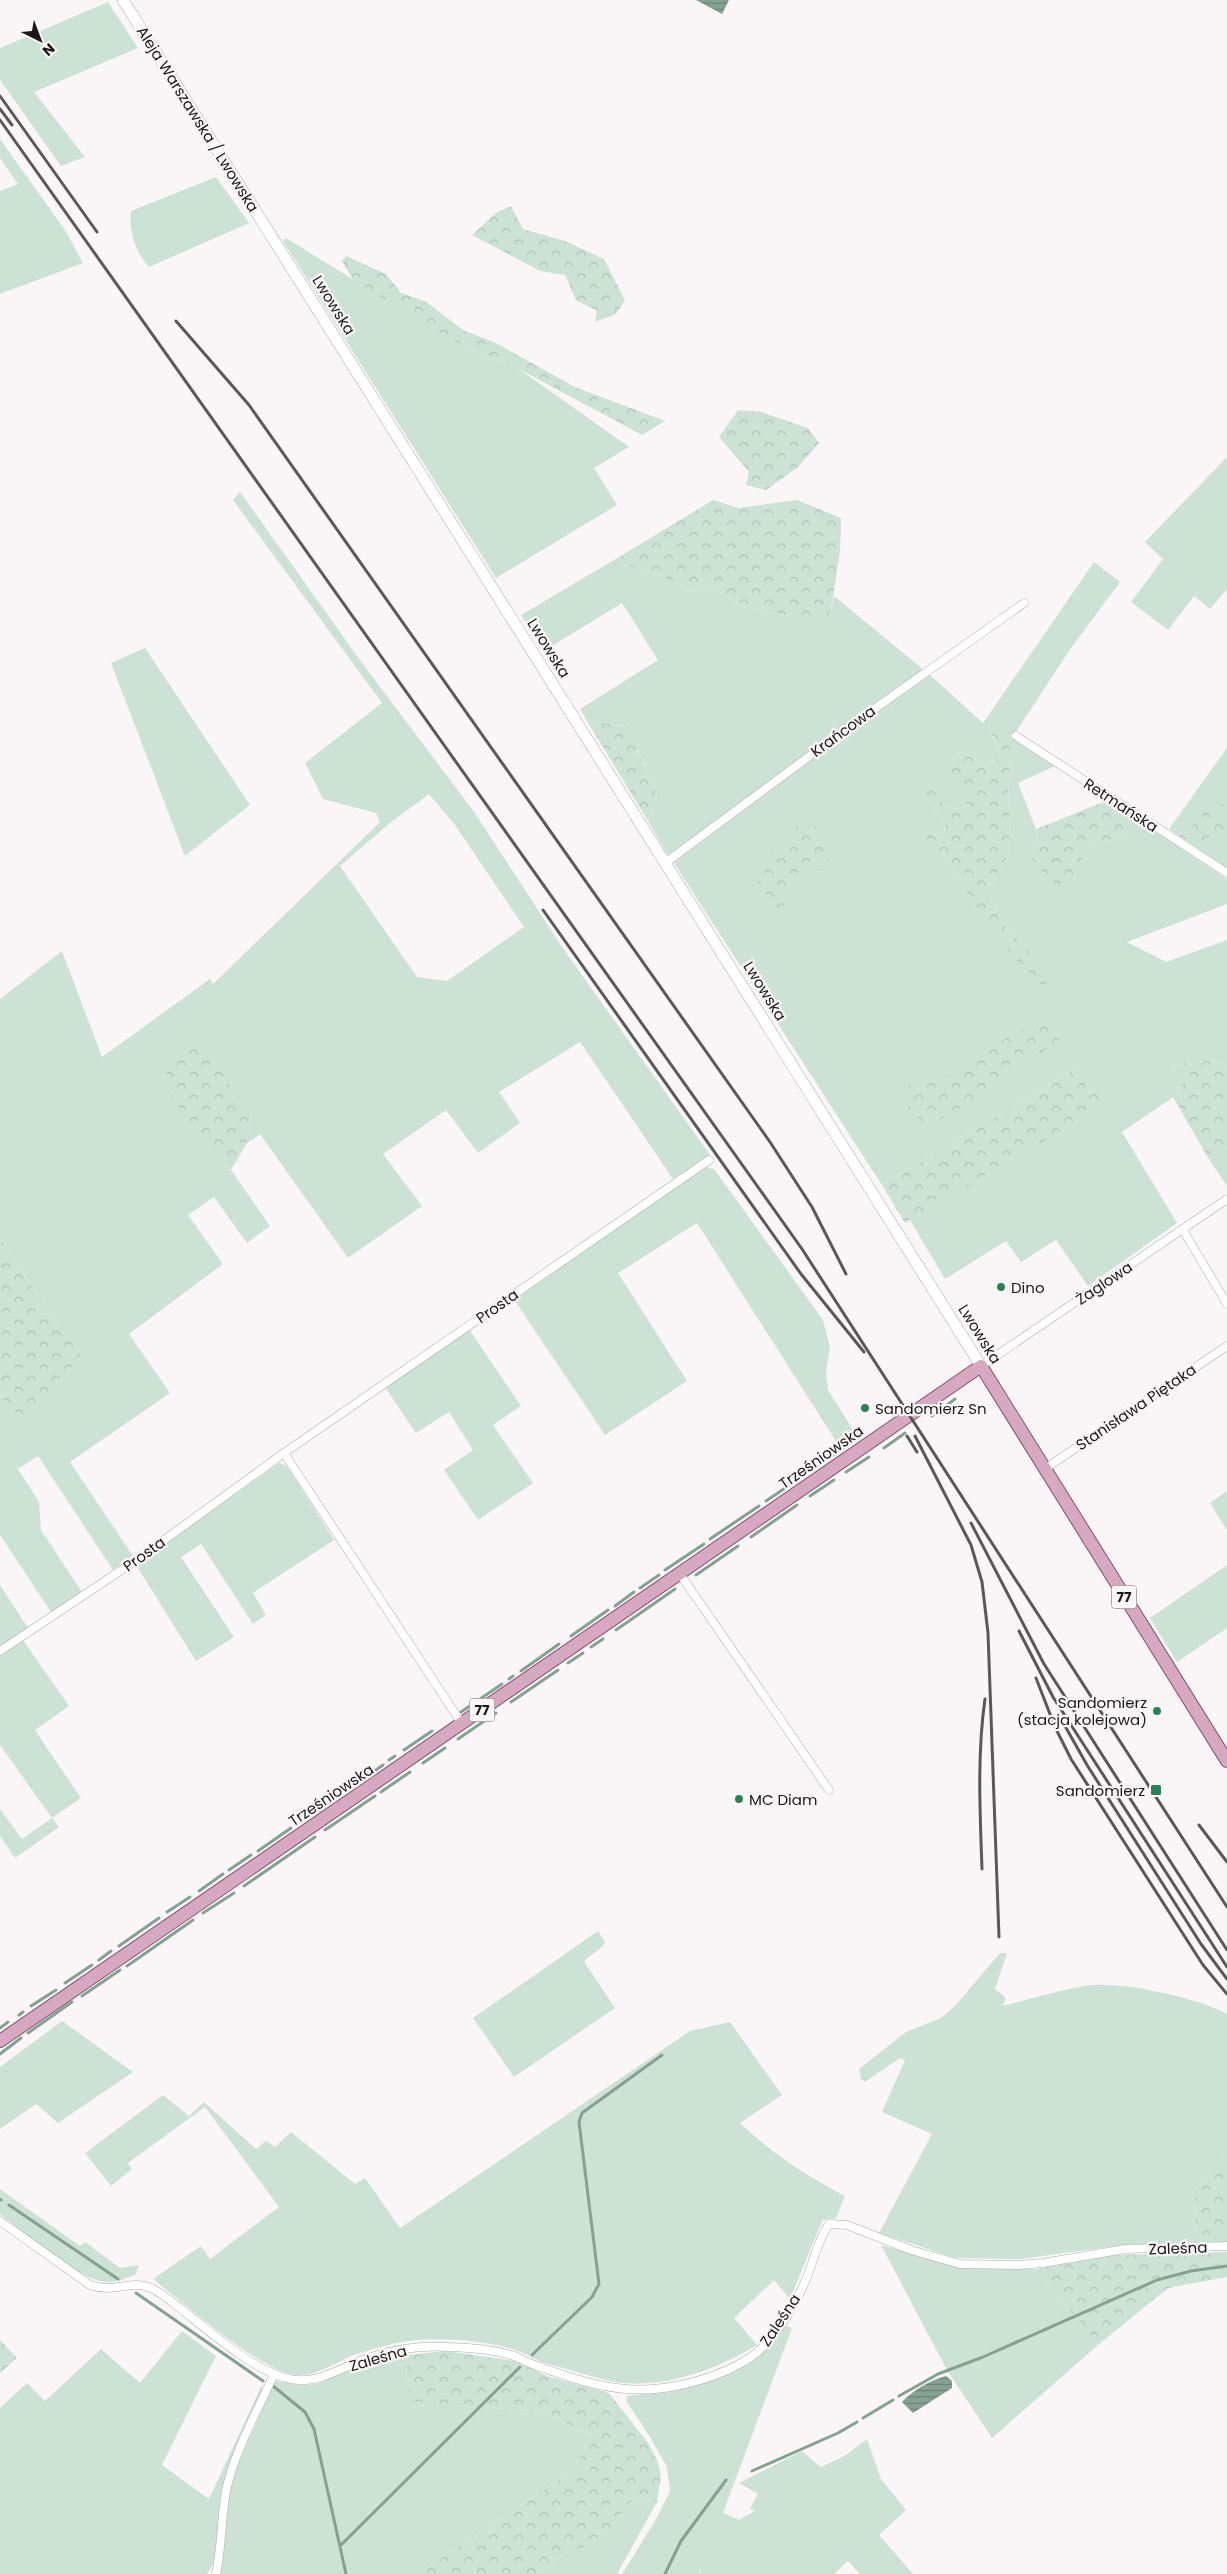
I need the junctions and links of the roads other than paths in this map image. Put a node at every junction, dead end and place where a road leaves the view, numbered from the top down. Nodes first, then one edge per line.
1 (123, 0) edge
2 (274, 239) joint
3 (1024, 603) dead end
4 (1016, 736) dead end
5 (664, 863) junction
6 (1227, 874) edge
7 (710, 1160) dead end
8 (1227, 1199) edge
9 (1182, 1230) junction
10 (1227, 1304) edge
11 (1227, 1346) edge
12 (981, 1366) junction
13 (284, 1453) junction
14 (1046, 1468) junction
15 (680, 1574) junction
16 (0, 1651) edge
17 (462, 1724) junction
18 (1227, 1762) edge
19 (830, 1790) dead end
20 (0, 2041) edge
21 (0, 2220) edge
22 (1227, 2246) edge
23 (274, 2374) junction
24 (216, 2574) edge

1 - 2 main road, Aleja Warszawska / Lwowska
2 - 5 main road, Lwowska
3 - 5 street, Krańcowa
4 - 6 street, Retmańska
5 - 12 main road, Lwowska
7 - 13 street, Prosta
8 - 9 street, Żaglowa
9 - 10 street
9 - 12 street, Żaglowa
11 - 14 street, Stanisława Piętaka
12 - 14 main road, Lwowska / 77
12 - 15 main road, Trześniowska / 77
13 - 16 street, Prosta
13 - 17 street
14 - 18 main road, Lwowska / 77
15 - 17 main road, Trześniowska / 77
15 - 19 street
17 - 20 main road, Trześniowska / 77
21 - 23 street, Zaleśna
22 - 23 street, Zaleśna
23 - 24 street

